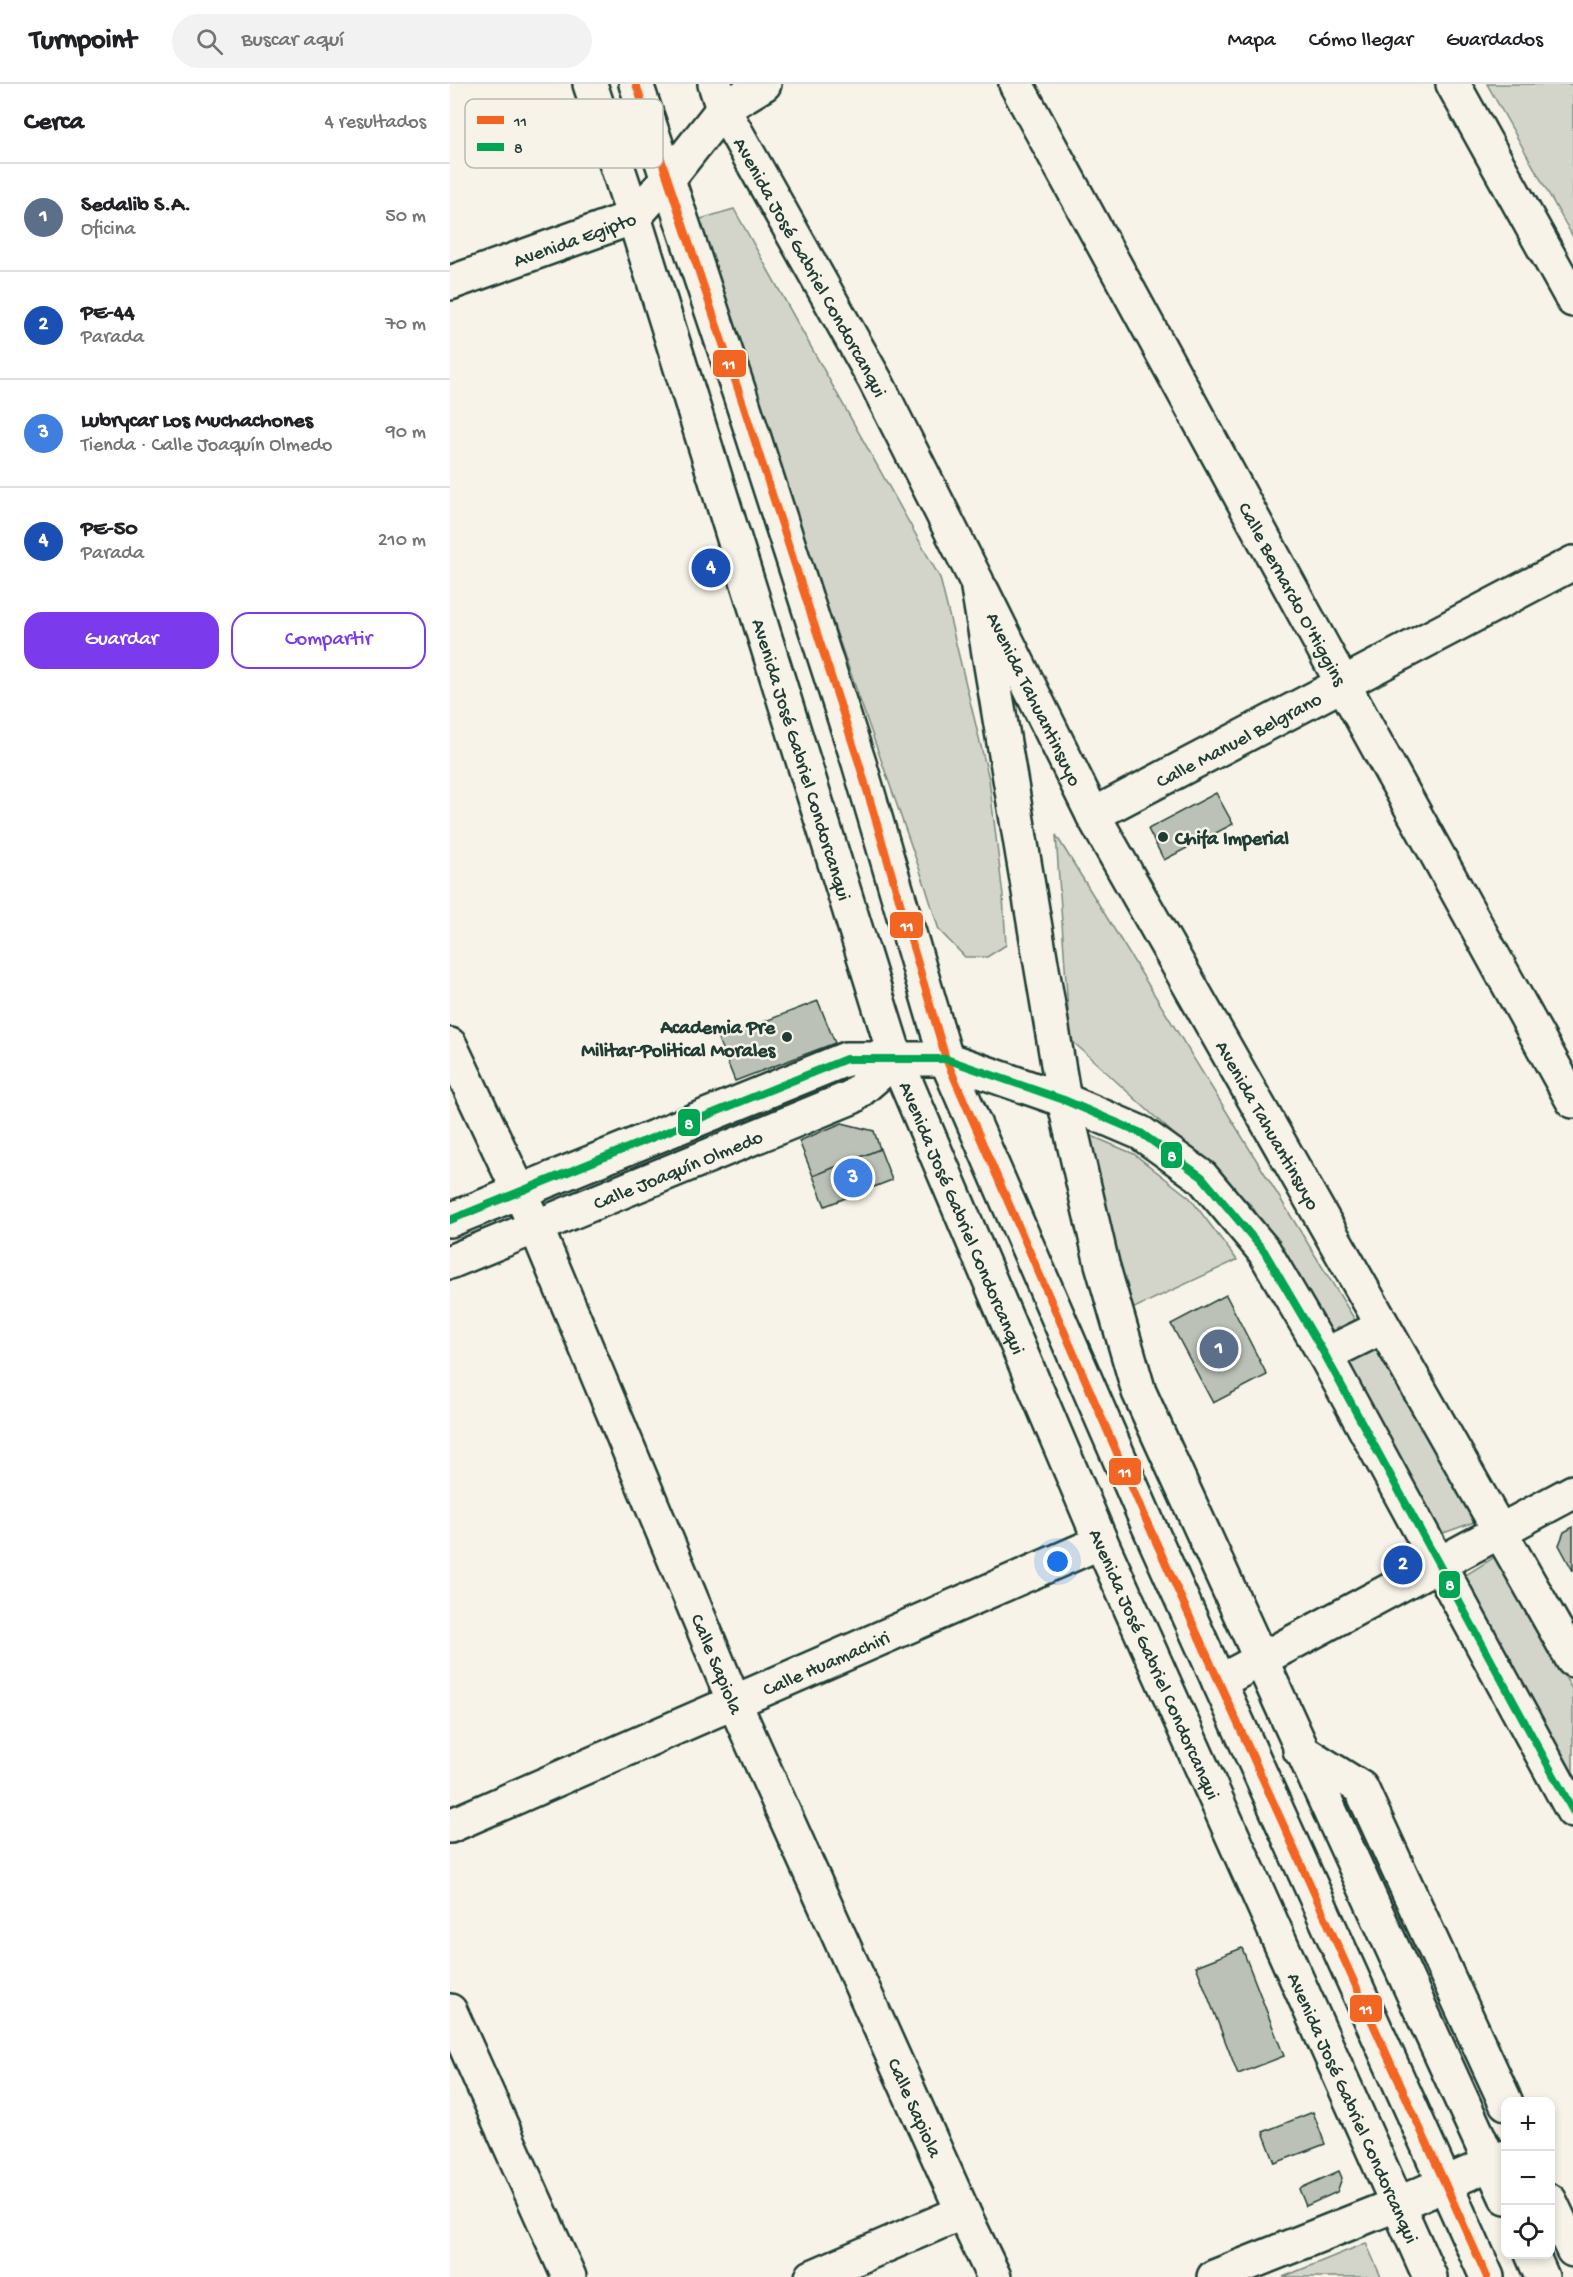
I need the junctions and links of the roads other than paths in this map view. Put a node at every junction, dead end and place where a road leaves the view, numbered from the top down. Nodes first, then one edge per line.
1 (590, 84) edge
2 (636, 84) edge
3 (764, 84) edge
4 (1016, 84) edge
5 (1453, 84) edge
6 (719, 96) edge
7 (595, 99) edge
8 (641, 99) edge
9 (663, 164) edge
10 (618, 168) edge
11 (668, 179) junction
12 (634, 217) junction
13 (450, 283) edge
14 (1573, 300) edge
15 (1573, 563) edge
16 (977, 582) junction
17 (1343, 684) junction
18 (1093, 815) junction
19 (450, 1045) edge
20 (896, 1059) junction
21 (946, 1059) junction
22 (1064, 1100) junction
23 (1573, 1101) edge
24 (519, 1192) junction
25 (450, 1220) edge
26 (536, 1227) junction
27 (450, 1262) edge
28 (1382, 1327) junction
29 (1325, 1355) junction
30 (1573, 1492) edge
31 (1498, 1532) junction
32 (1101, 1542) junction
33 (1438, 1565) junction
34 (1573, 1660) edge
35 (1260, 1662) junction
36 (1219, 1682) junction
37 (734, 1702) junction
38 (1300, 1750) junction
39 (1573, 1811) edge
40 (450, 1826) edge
41 (450, 2012) edge
42 (1503, 2097) edge
43 (1498, 2160) edge
44 (1445, 2183) junction
45 (1398, 2204) junction
46 (1553, 2205) edge
47 (963, 2212) junction
48 (1573, 2250) edge
49 (1534, 2259) edge
50 (569, 2277) edge
51 (812, 2277) edge
52 (994, 2277) edge
53 (1214, 2277) edge
54 (1430, 2277) edge
55 (1487, 2277) edge
56 (1542, 2277) edge

1 - 7 main road, Avenida José Gabriel Condorcanqui
2 - 8 main road
3 - 6 main road
4 - 17 main road, Calle Bernardo O'Higgins
5 - 14 main road
6 - 11 main road, Avenida Egipto
6 - 16 main road, Avenida José Gabriel Condorcanqui
9 - 11 main road
10 - 12 main road, Avenida José Gabriel Condorcanqui
11 - 12 main road, Avenida Egipto
11 - 21 main road
12 - 13 main road, Avenida Egipto
12 - 20 main road, Avenida José Gabriel Condorcanqui
15 - 17 main road, Calle Manuel Belgrano
16 - 18 main road, Avenida Tahuantinsuyo
16 - 22 main road, Avenida José Gabriel Condorcanqui
17 - 18 main road, Calle Manuel Belgrano
17 - 23 main road, Calle Bernardo O'Higgins
18 - 28 main road, Avenida Tahuantinsuyo
19 - 24 main road, Calle Sapiola
20 - 21 main road, Calle Joaquín Olmedo
20 - 24 main road, Calle Joaquín Olmedo
20 - 26 main road, Calle Joaquín Olmedo
20 - 32 main road, Avenida José Gabriel Condorcanqui
21 - 22 main road
21 - 36 main road
22 - 29 main road
22 - 35 main road, Avenida José Gabriel Condorcanqui
24 - 25 main road, Calle Joaquín Olmedo
24 - 26 main road, Calle Sapiola
26 - 27 main road, Calle Joaquín Olmedo
26 - 37 main road, Calle Sapiola
28 - 29 main road
28 - 31 main road, Avenida Tahuantinsuyo
29 - 33 main road
30 - 31 main road
31 - 33 main road
31 - 34 main road, Avenida Tahuantinsuyo
32 - 37 main road, Calle Huamachiri
32 - 45 main road, Avenida José Gabriel Condorcanqui
33 - 35 main road
33 - 39 main road
35 - 36 main road
35 - 38 main road, Avenida José Gabriel Condorcanqui
36 - 44 main road
37 - 40 main road, Calle Huamachiri
37 - 47 main road, Calle Sapiola
38 - 42 main road
38 - 43 main road, Avenida José Gabriel Condorcanqui
41 - 50 main road
43 - 44 main road
44 - 45 main road
44 - 55 main road
45 - 53 main road
45 - 54 main road, Avenida José Gabriel Condorcanqui
46 - 48 main road
47 - 51 main road
47 - 52 main road, Calle Sapiola
49 - 56 main road

